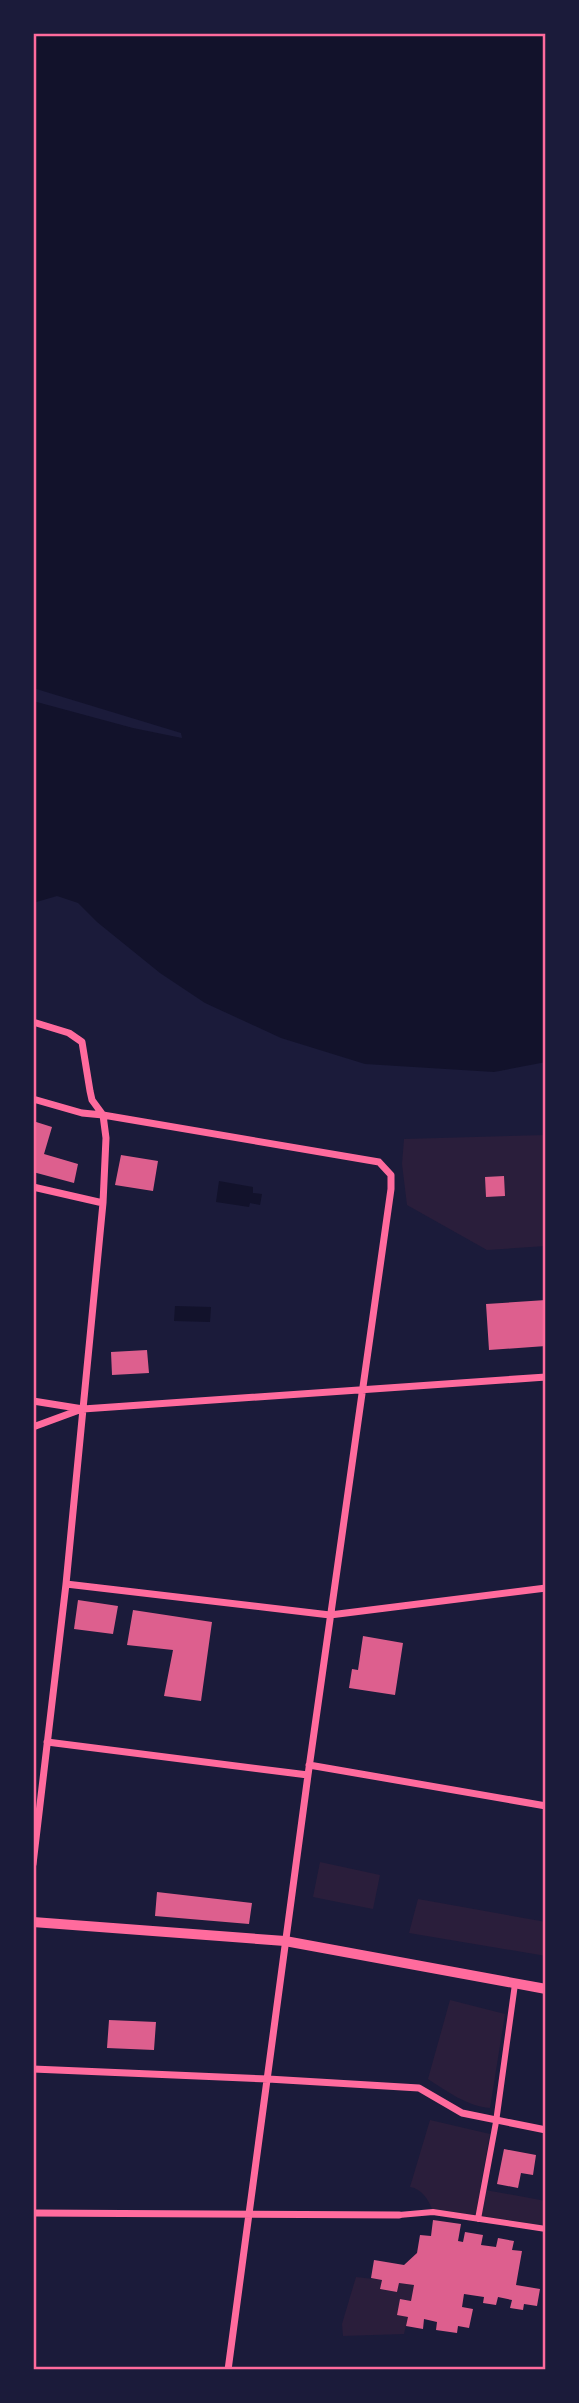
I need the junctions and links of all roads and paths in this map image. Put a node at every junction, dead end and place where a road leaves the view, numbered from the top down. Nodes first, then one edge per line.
1 (33, 1022) edge
2 (33, 1099) edge
3 (103, 1115) junction
4 (33, 1187) edge
5 (103, 1203) junction
6 (546, 1377) edge
7 (362, 1392) junction
8 (33, 1401) edge
9 (83, 1409) junction
10 (33, 1426) edge
11 (66, 1584) junction
12 (546, 1588) edge
13 (330, 1615) junction
14 (47, 1742) junction
15 (309, 1765) junction
16 (307, 1775) junction
17 (546, 1806) edge
18 (33, 1864) edge
19 (33, 1922) edge
20 (285, 1941) junction
21 (515, 1984) dead end
22 (546, 1990) edge
23 (33, 2069) edge
24 (268, 2079) junction
25 (496, 2122) junction
26 (546, 2130) edge
27 (33, 2213) edge
28 (399, 2215) joint
29 (250, 2216) junction
30 (478, 2218) junction
31 (546, 2229) edge
32 (228, 2370) edge

1 - 3 street
2 - 3 street
3 - 5 street
3 - 7 street
4 - 5 street
5 - 9 street
6 - 7 street
7 - 9 street
7 - 13 street
8 - 9 street
9 - 10 street
9 - 11 street
11 - 13 street
11 - 14 street
12 - 13 street
13 - 15 street
14 - 16 street
14 - 18 street
15 - 16 street
15 - 17 street
16 - 20 street
19 - 20 street
20 - 22 street
20 - 24 street
21 - 25 street
23 - 24 street
24 - 25 street
24 - 29 street
25 - 26 street
25 - 30 street
27 - 29 street
28 - 29 street
28 - 30 street
29 - 32 street
30 - 31 street

